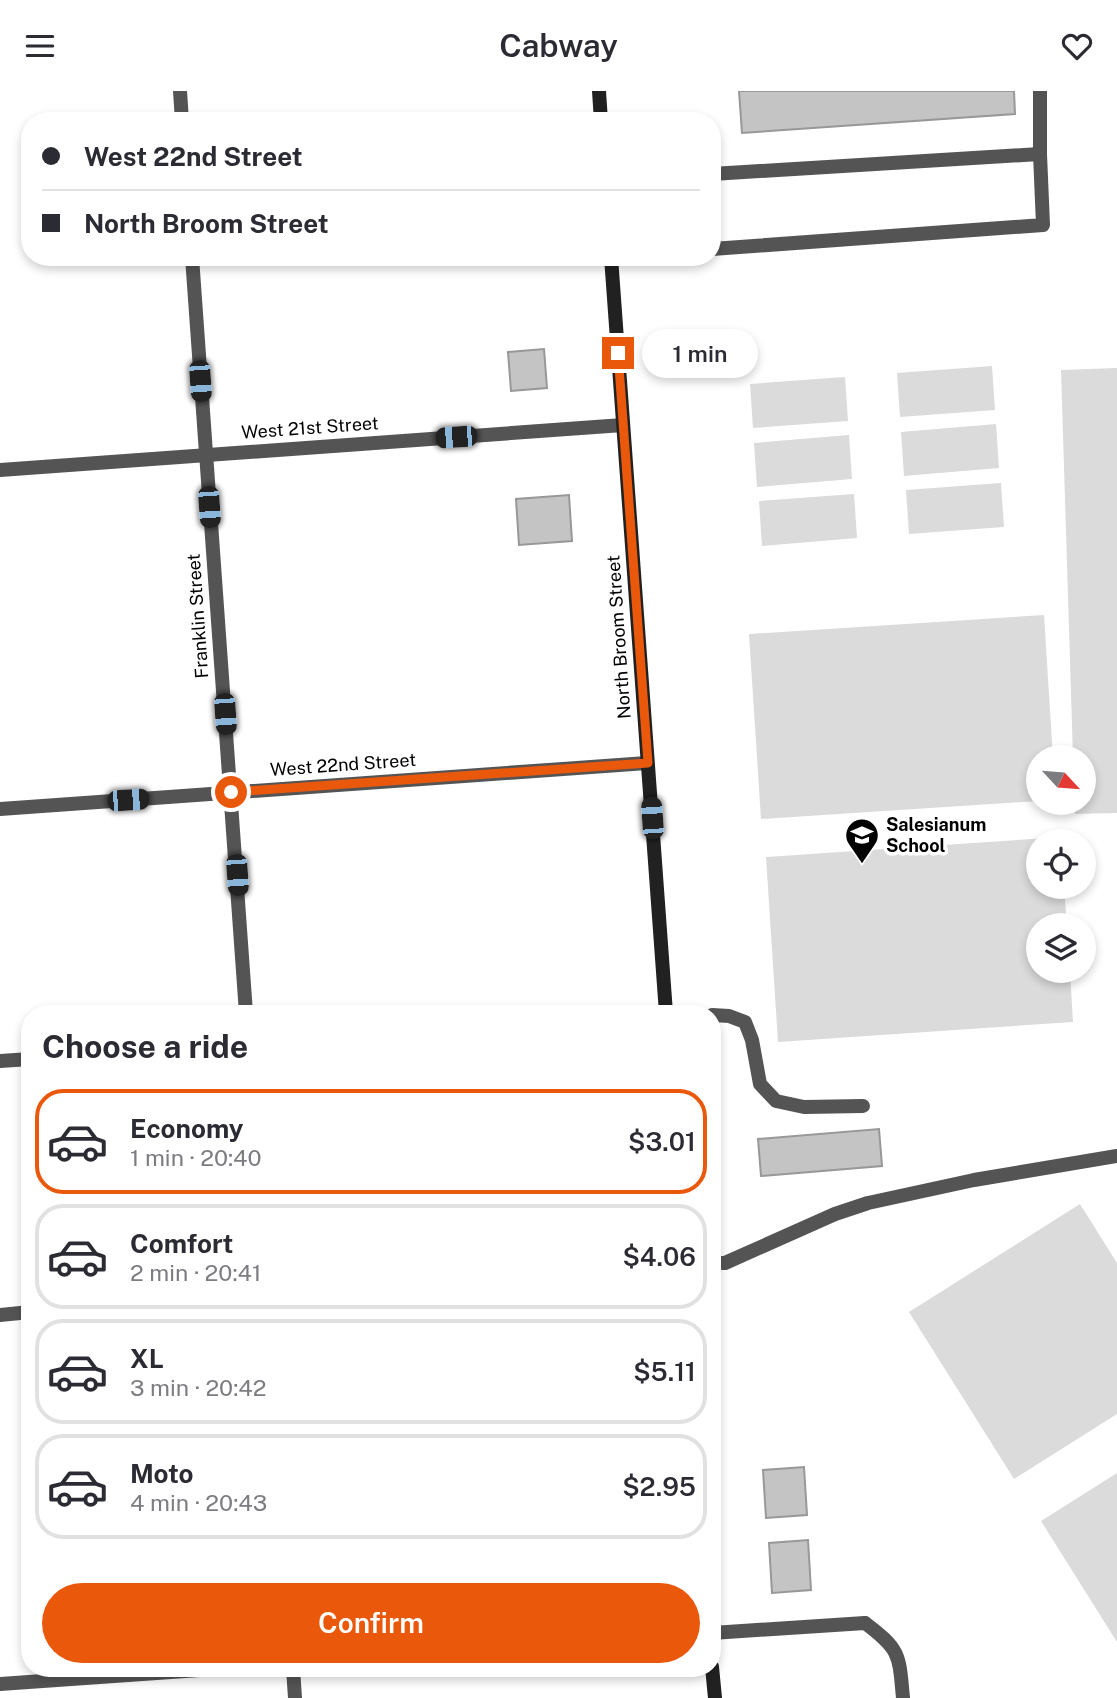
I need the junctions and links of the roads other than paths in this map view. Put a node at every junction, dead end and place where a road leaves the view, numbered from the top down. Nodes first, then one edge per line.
1 (180, 91) edge
2 (599, 91) edge
3 (1040, 91) edge
4 (181, 112) edge
5 (600, 112) edge
6 (1040, 154) junction
7 (721, 173) edge
8 (721, 248) edge
9 (193, 266) edge
10 (612, 266) edge
11 (623, 425) junction
12 (205, 455) junction
13 (0, 470) edge
14 (648, 763) junction
15 (231, 792) junction
16 (0, 809) edge
17 (245, 1005) edge
18 (665, 1005) edge
19 (721, 1016) edge
20 (21, 1060) edge
21 (0, 1061) edge
22 (863, 1106) dead end
23 (1117, 1156) edge
24 (721, 1262) edge
25 (21, 1314) edge
26 (0, 1315) edge
27 (721, 1632) edge
28 (100, 1677) edge
29 (294, 1677) edge
30 (713, 1677) edge
31 (0, 1684) edge
32 (295, 1698) edge
33 (715, 1698) edge
34 (903, 1698) edge

1 - 4 street
2 - 5 street
3 - 6 street
6 - 7 street
6 - 8 street
9 - 12 street, Franklin Street
10 - 11 street, North Broom Street
11 - 12 street, West 21st Street
11 - 14 street, North Broom Street
12 - 13 street, West 21st Street
12 - 15 street, Franklin Street
14 - 15 street, West 22nd Street
14 - 18 street, North Broom Street
15 - 16 street, West 22nd Street
15 - 17 street, Franklin Street
19 - 22 street
20 - 21 street
23 - 24 street
25 - 26 street
27 - 34 street
28 - 31 street
29 - 32 street
30 - 33 street

